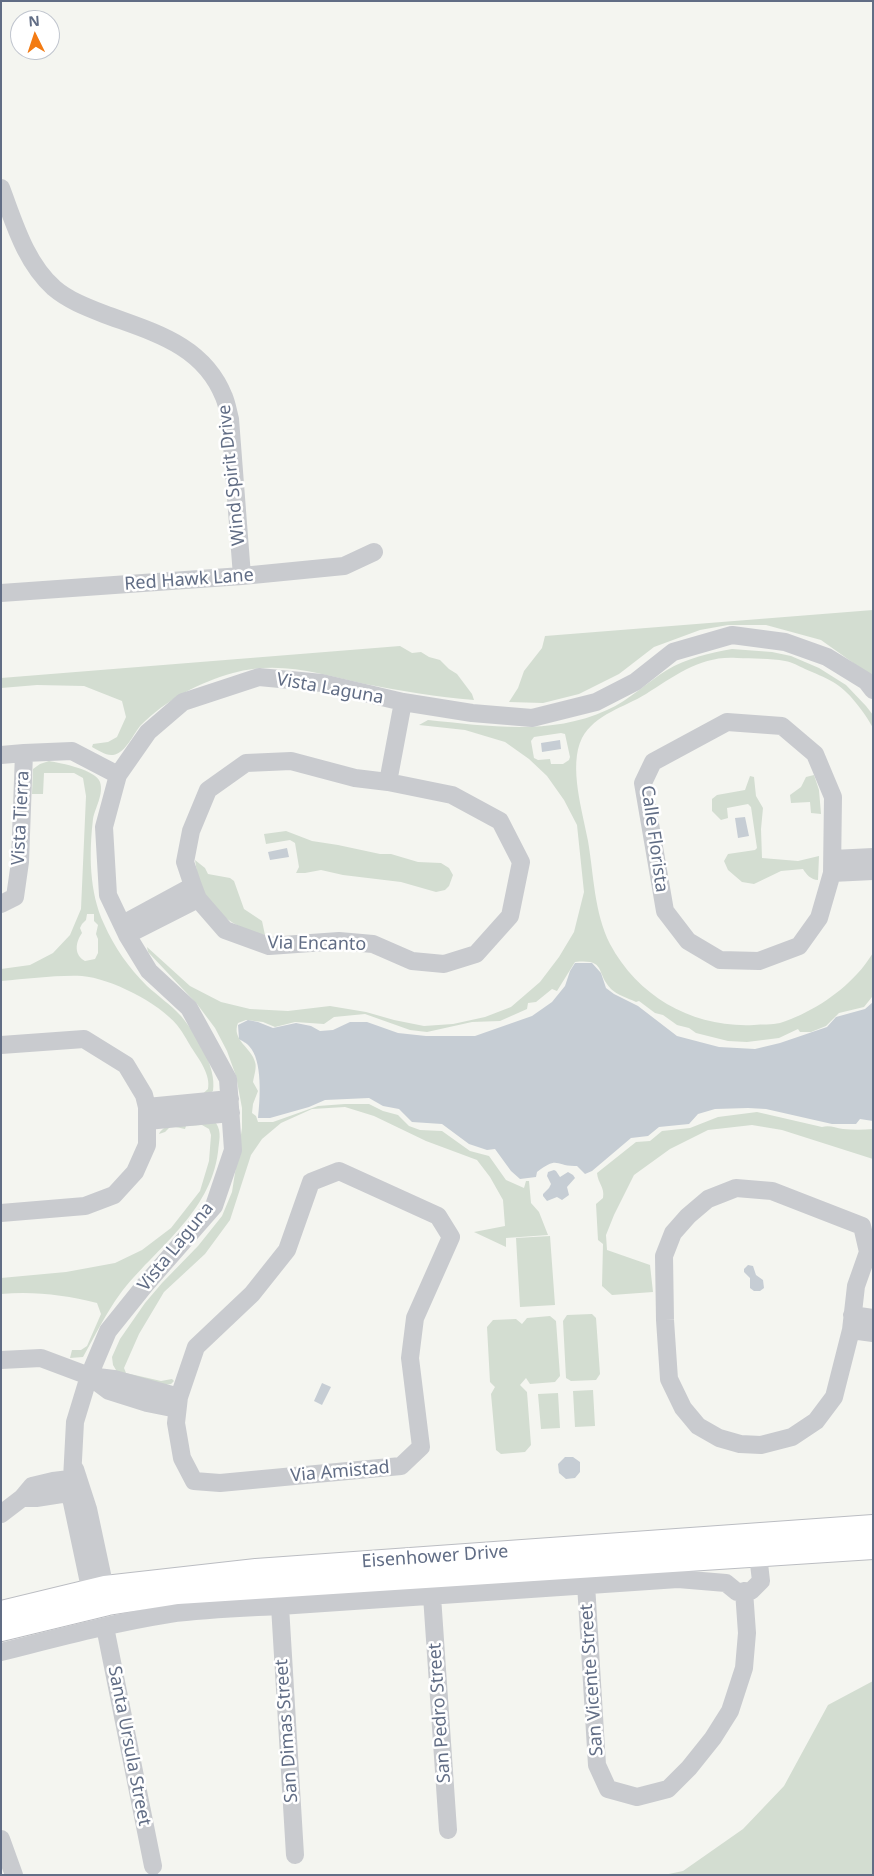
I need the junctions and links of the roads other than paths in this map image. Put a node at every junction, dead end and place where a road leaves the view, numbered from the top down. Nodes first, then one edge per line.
1 (1, 188) edge
2 (374, 552) dead end
3 (242, 576) junction
4 (1, 593) edge
5 (873, 690) edge
6 (403, 702) junction
7 (24, 753) junction
8 (1, 755) edge
9 (118, 775) junction
10 (388, 782) junction
11 (873, 857) edge
12 (832, 866) junction
13 (873, 871) edge
14 (196, 892) junction
15 (1, 904) edge
16 (124, 930) junction
17 (1, 1045) edge
18 (230, 1106) junction
19 (147, 1114) junction
20 (1, 1213) edge
21 (873, 1318) edge
22 (851, 1323) junction
23 (873, 1333) edge
24 (1, 1360) edge
25 (88, 1376) junction
26 (178, 1403) junction
27 (76, 1481) junction
28 (1, 1514) edge
29 (873, 1526) edge
30 (873, 1548) edge
31 (758, 1555) junction
32 (586, 1584) junction
33 (744, 1591) junction
34 (432, 1596) junction
35 (99, 1597) junction
36 (280, 1606) junction
37 (1, 1612) edge
38 (105, 1626) junction
39 (1, 1630) edge
40 (1, 1652) edge
41 (448, 1830) dead end
42 (1, 1839) edge
43 (295, 1855) dead end
44 (153, 1866) dead end
45 (14, 1875) edge

1 - 3 street, Wind Spirit Drive
2 - 3 street, Red Hawk Lane
3 - 4 street, Red Hawk Lane
5 - 6 street, Vista Laguna
6 - 9 street, Vista Laguna
6 - 10 street
7 - 8 street, Vista Tierra
7 - 9 street, Vista Tierra
7 - 15 street, Vista Tierra
9 - 16 street, Vista Laguna
10 - 14 street, Via Encanto
10 - 14 street, Via Encanto
11 - 12 street
12 - 12 street, Calle Florista
12 - 13 street
14 - 16 street
16 - 18 street, Vista Laguna
17 - 19 street
18 - 19 street
18 - 25 street, Vista Laguna
19 - 20 street
21 - 22 street
22 - 22 street
22 - 23 street
24 - 25 street
25 - 26 street
25 - 27 street, Vista Laguna
26 - 26 street, Via Amistad
27 - 28 street
27 - 35 street, Vista Laguna
29 - 35 main road, Eisenhower Drive
30 - 31 main road, Eisenhower Drive
31 - 33 street
31 - 35 main road, Eisenhower Drive
32 - 33 street
32 - 33 street, San Vicente Street
32 - 34 street
34 - 36 street
34 - 41 street, San Pedro Street
35 - 37 main road, Eisenhower Drive
35 - 39 main road, Eisenhower Drive
36 - 38 street
36 - 43 street, San Dimas Street
38 - 40 street
38 - 44 street, Santa Ursula Street
42 - 45 street

